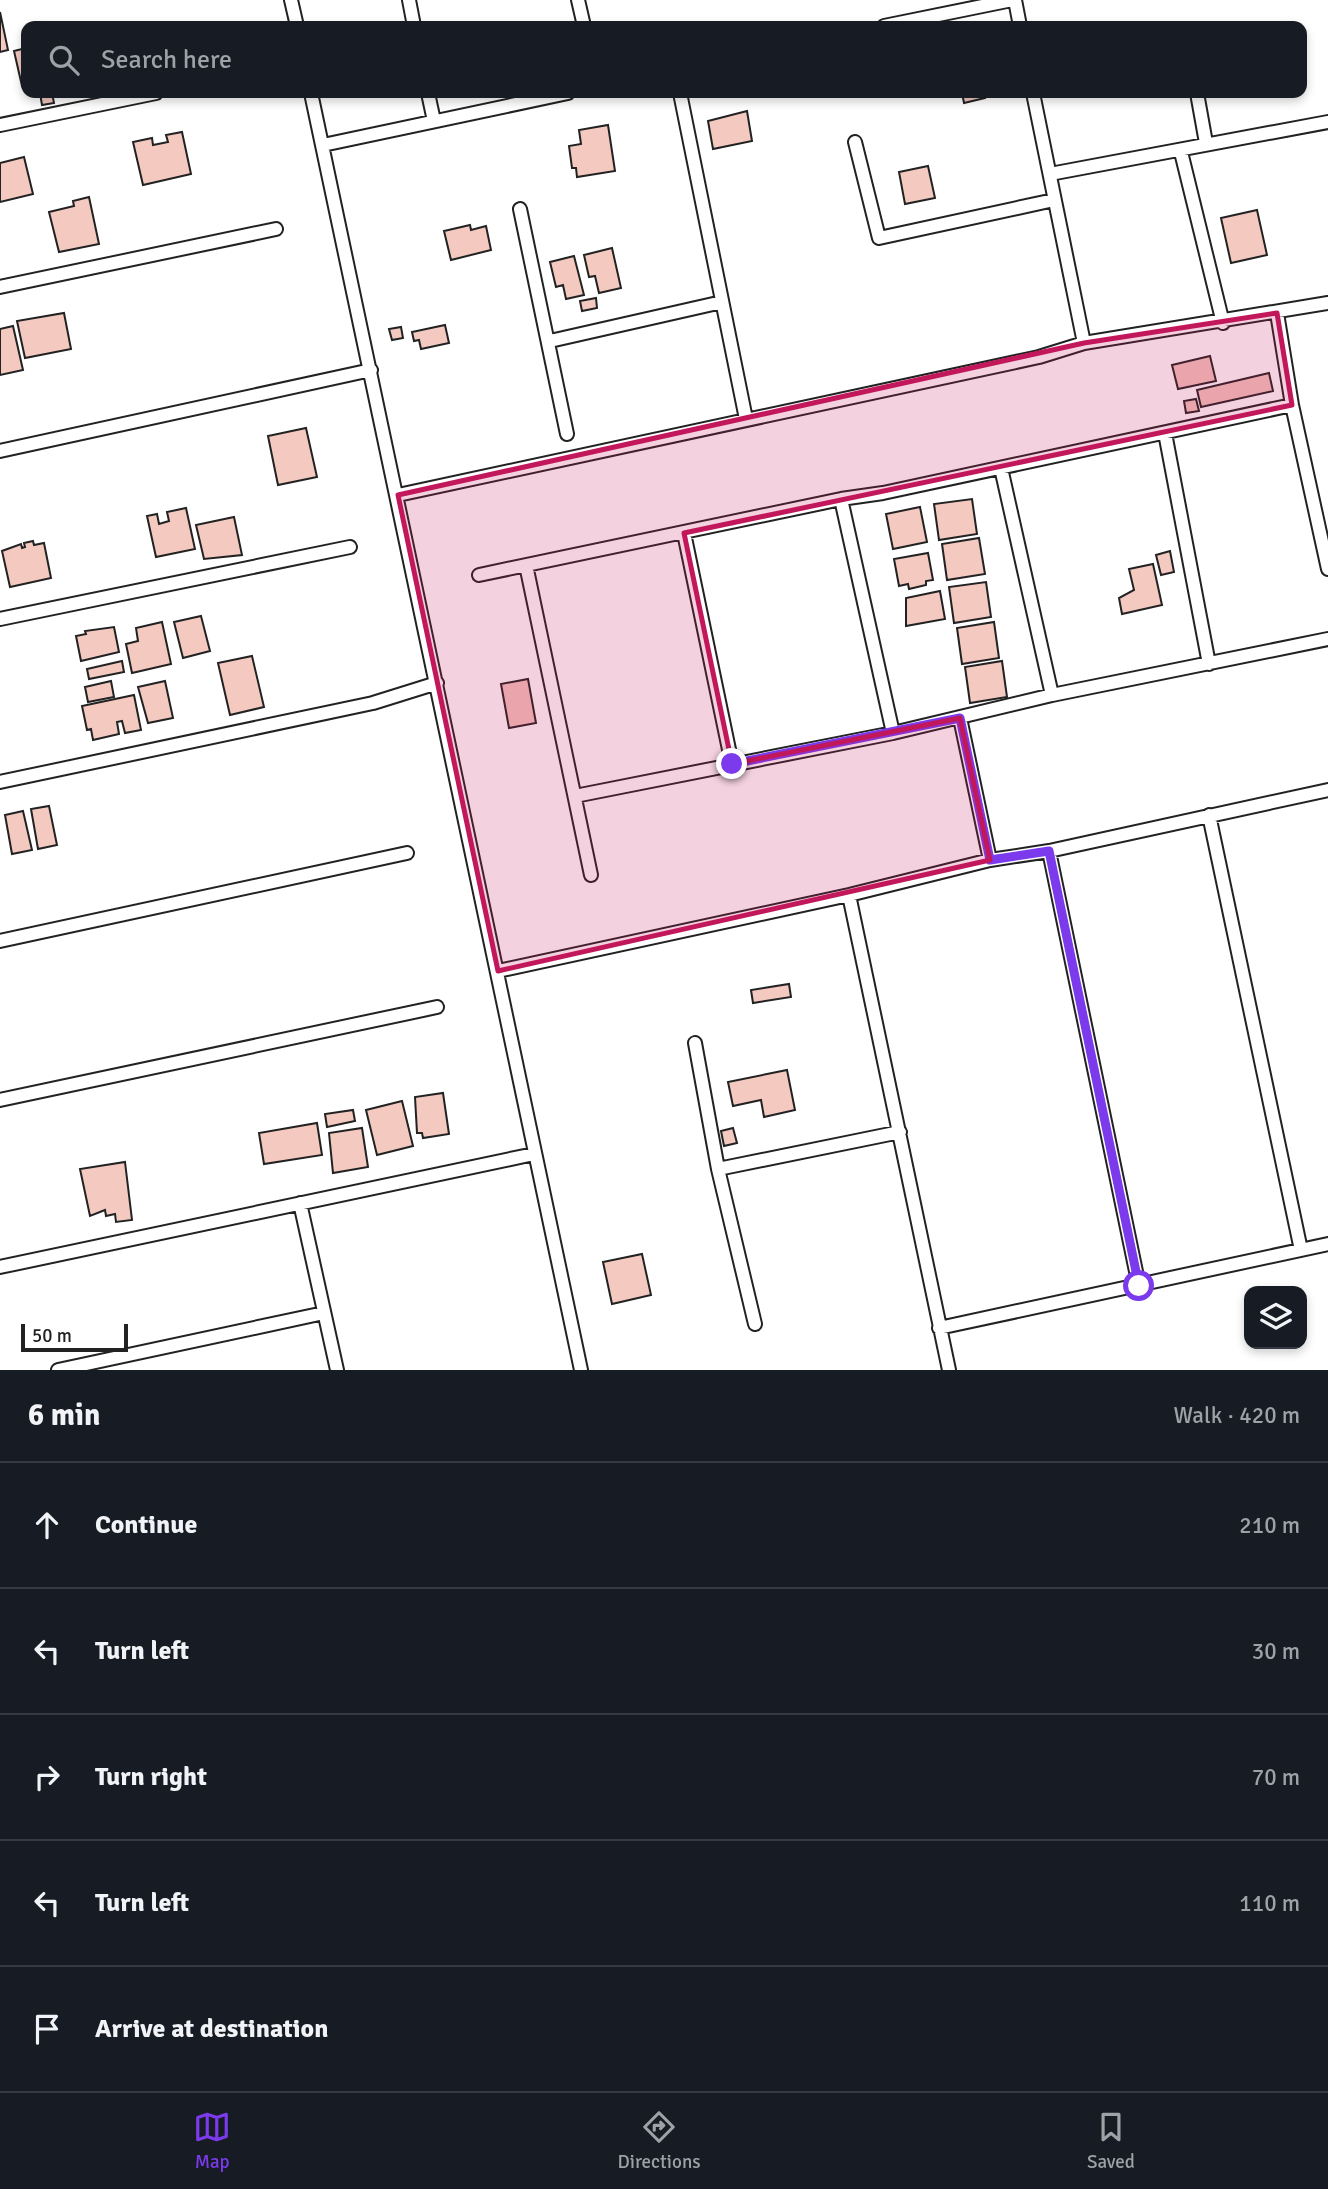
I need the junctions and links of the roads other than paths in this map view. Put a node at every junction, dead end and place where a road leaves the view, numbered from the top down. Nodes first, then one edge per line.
1 (291, 0) edge
2 (409, 0) edge
3 (578, 0) edge
4 (1013, 0) edge
5 (296, 21) edge
6 (413, 21) edge
7 (583, 21) edge
8 (909, 21) edge
9 (1019, 21) edge
10 (132, 98) edge
11 (313, 98) edge
12 (429, 98) edge
13 (544, 98) edge
14 (681, 98) edge
15 (1034, 98) edge
16 (1198, 98) edge
17 (434, 121) junction
18 (1328, 122) edge
19 (0, 125) edge
20 (855, 142) dead end
21 (1206, 143) junction
22 (323, 145) junction
23 (1181, 152) junction
24 (1050, 174) junction
25 (1054, 200) junction
26 (520, 209) dead end
27 (276, 229) dead end
28 (0, 287) edge
29 (722, 302) junction
30 (1328, 303) edge
31 (1277, 313) junction
32 (1223, 323) junction
33 (550, 341) junction
34 (1084, 344) junction
35 (371, 370) junction
36 (1292, 405) junction
37 (746, 419) junction
38 (1165, 433) junction
39 (567, 434) dead end
40 (0, 451) edge
41 (1001, 468) junction
42 (398, 495) junction
43 (841, 499) junction
44 (684, 533) junction
45 (350, 547) dead end
46 (526, 565) junction
47 (1328, 569) edge
48 (479, 575) dead end
49 (0, 619) edge
50 (1328, 639) edge
51 (1209, 664) junction
52 (437, 683) junction
53 (1052, 695) junction
54 (960, 718) junction
55 (893, 733) junction
56 (732, 764) junction
57 (0, 782) edge
58 (1328, 790) edge
59 (575, 796) junction
60 (1209, 815) junction
61 (1049, 851) junction
62 (407, 853) dead end
63 (990, 860) junction
64 (591, 875) dead end
65 (849, 895) junction
66 (0, 942) edge
67 (498, 971) junction
68 (437, 1007) dead end
69 (695, 1043) dead end
70 (0, 1100) edge
71 (900, 1132) junction
72 (534, 1154) junction
73 (718, 1169) junction
74 (300, 1203) junction
75 (1328, 1244) edge
76 (1301, 1250) junction
77 (0, 1267) edge
78 (1139, 1286) junction
79 (324, 1313) junction
80 (755, 1324) dead end
81 (939, 1328) junction
82 (58, 1370) edge
83 (337, 1370) edge
84 (581, 1370) edge
85 (949, 1370) edge

1 - 5 street
2 - 6 street
3 - 7 street
4 - 8 street
4 - 9 street
10 - 19 street
11 - 22 street
12 - 17 street
13 - 17 street
14 - 29 street
15 - 24 street
16 - 21 street
17 - 22 street
18 - 21 street
20 - 25 street
21 - 23 street
22 - 35 street
23 - 24 street
23 - 32 street
24 - 25 street
25 - 34 street
26 - 33 street
27 - 28 street
29 - 33 street
29 - 37 street
30 - 31 street
31 - 32 street
31 - 36 street
32 - 34 street
33 - 39 street
34 - 37 street
35 - 40 street
35 - 42 street
36 - 38 street
36 - 47 street
37 - 42 street
38 - 41 street
38 - 51 street
41 - 43 street
41 - 53 street
42 - 52 street
43 - 44 street
43 - 55 street
44 - 46 street
44 - 56 street
45 - 49 street
46 - 48 street
46 - 59 street
50 - 51 street
51 - 53 street
52 - 57 street
52 - 67 street
53 - 54 street
54 - 55 street
54 - 63 street
55 - 56 street
56 - 59 street
58 - 60 street
59 - 64 street
60 - 61 street
60 - 76 street
61 - 63 street
61 - 78 street
62 - 66 street
63 - 65 street
65 - 67 street
65 - 71 street
67 - 72 street
68 - 70 street
69 - 73 street
71 - 73 street
71 - 81 street
72 - 74 street
72 - 84 street
73 - 80 street
74 - 77 street
74 - 79 street
75 - 76 street
76 - 78 street
78 - 81 street
79 - 82 street
79 - 83 street
81 - 85 street

